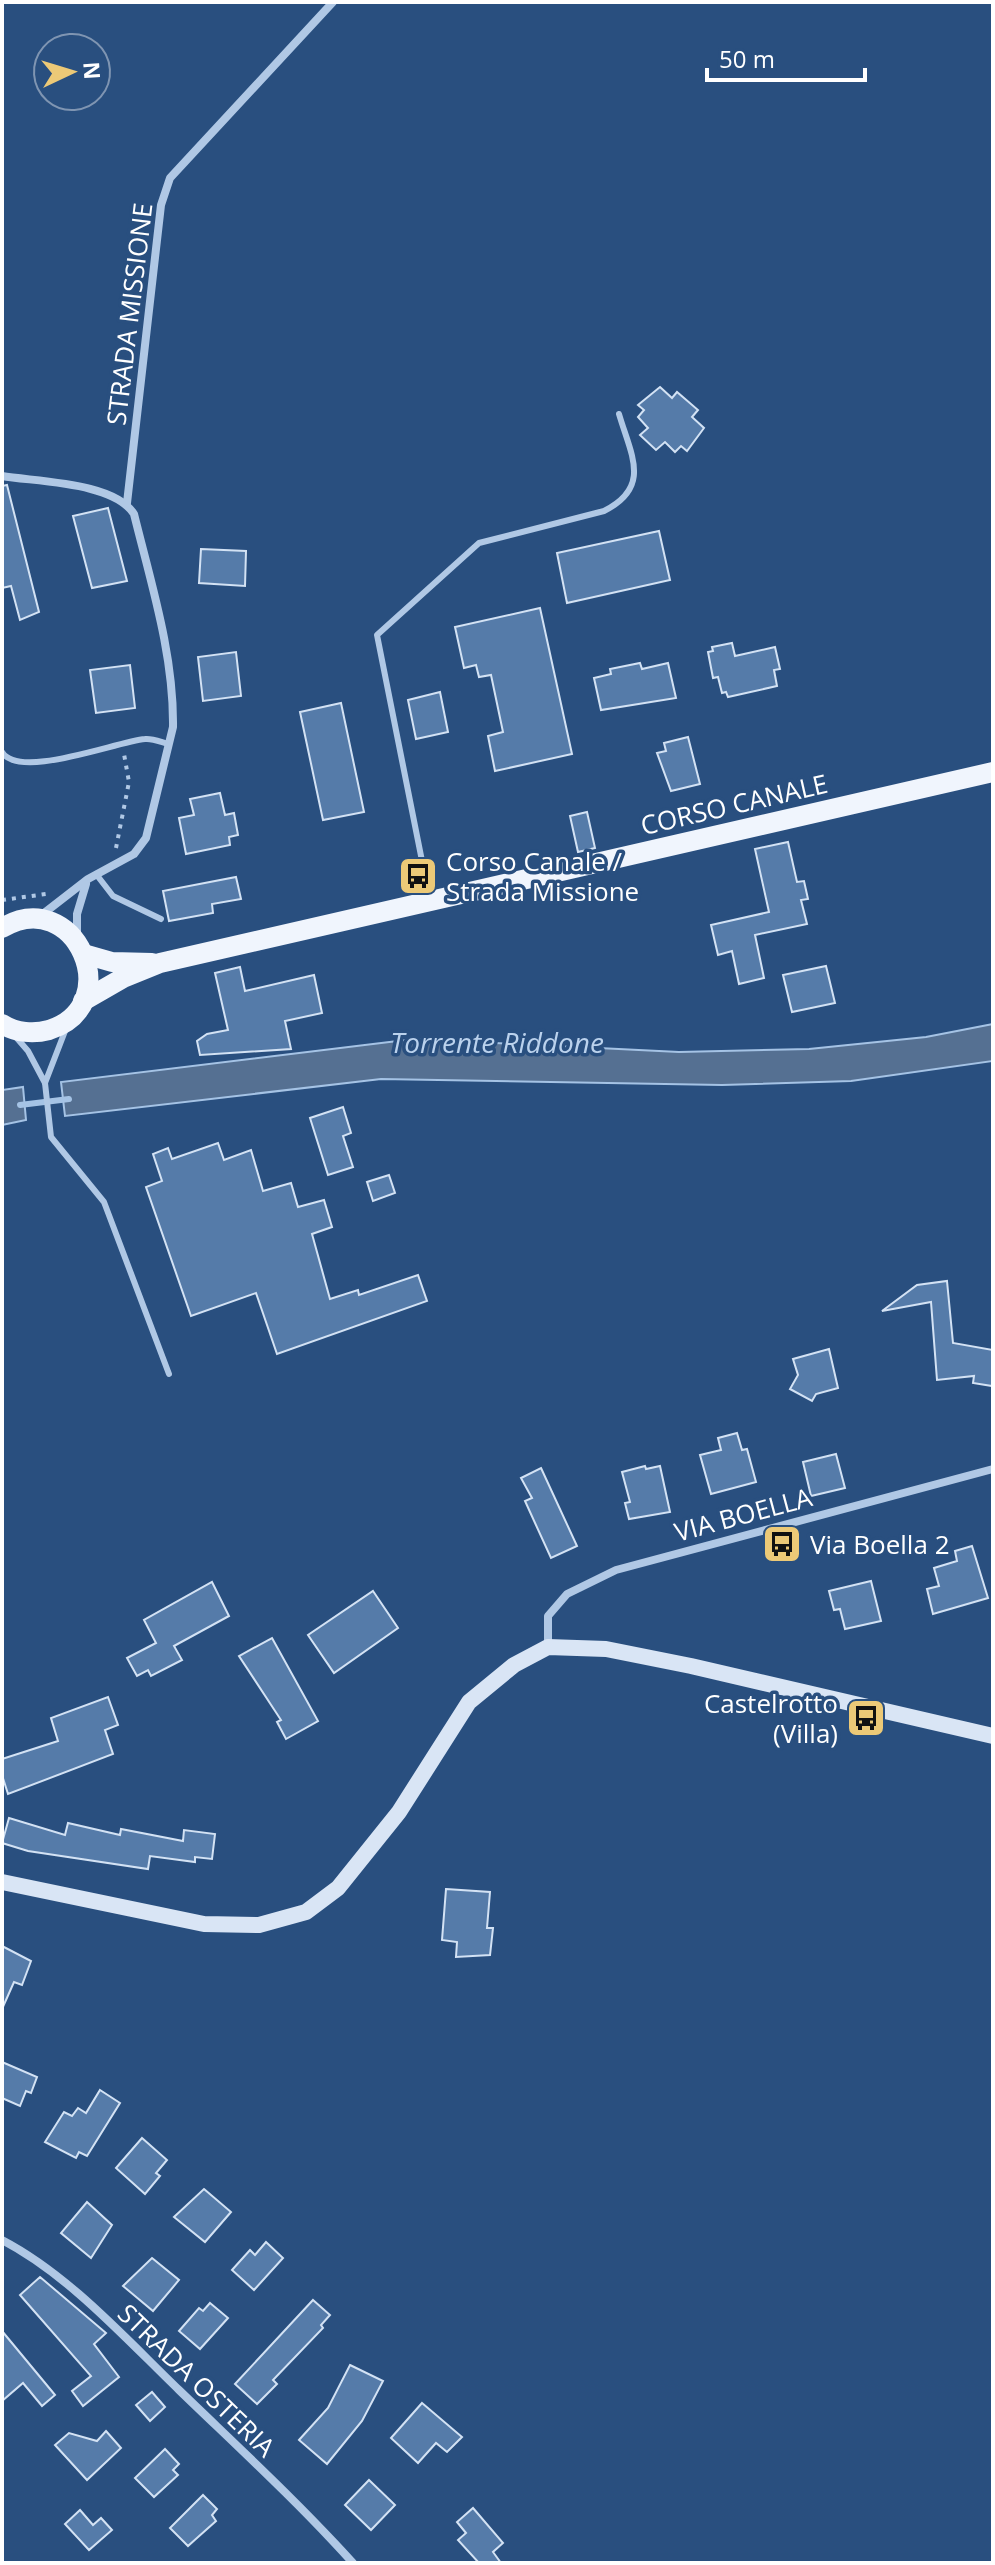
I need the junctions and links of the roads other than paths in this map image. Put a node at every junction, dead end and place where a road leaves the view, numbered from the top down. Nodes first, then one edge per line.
1 (333, 2) edge
2 (619, 414) dead end
3 (2, 476) edge
4 (127, 503) junction
5 (169, 744) junction
6 (2, 752) edge
7 (993, 772) edge
8 (92, 877) junction
9 (430, 899) junction
10 (35, 919) junction
11 (161, 919) dead end
12 (2, 928) edge
13 (81, 948) junction
14 (160, 963) junction
15 (77, 1009) junction
16 (5, 1025) edge
17 (45, 1083) junction
18 (169, 1374) dead end
19 (993, 1469) edge
20 (548, 1647) junction
21 (993, 1736) edge
22 (2, 1882) edge
23 (2, 2240) edge
24 (353, 2563) edge

1 - 4 street, STRADA MISSIONE
2 - 9 lane
3 - 4 street
4 - 5 street, STRADA MISSIONE
5 - 6 lane
5 - 8 street, STRADA MISSIONE
7 - 9 main road, CORSO CANALE
8 - 10 street, STRADA MISSIONE
8 - 11 lane
8 - 13 street
9 - 14 main road, CORSO CANALE
10 - 12 main road
10 - 13 main road, CORSO CANALE
13 - 14 main road, CORSO CANALE
13 - 15 main road
14 - 15 main road, CORSO CANALE
15 - 16 main road, CORSO CANALE
15 - 17 lane
16 - 17 lane
17 - 18 lane
19 - 20 street, VIA BOELLA
20 - 21 main road
20 - 22 main road
23 - 24 street, STRADA OSTERIA

